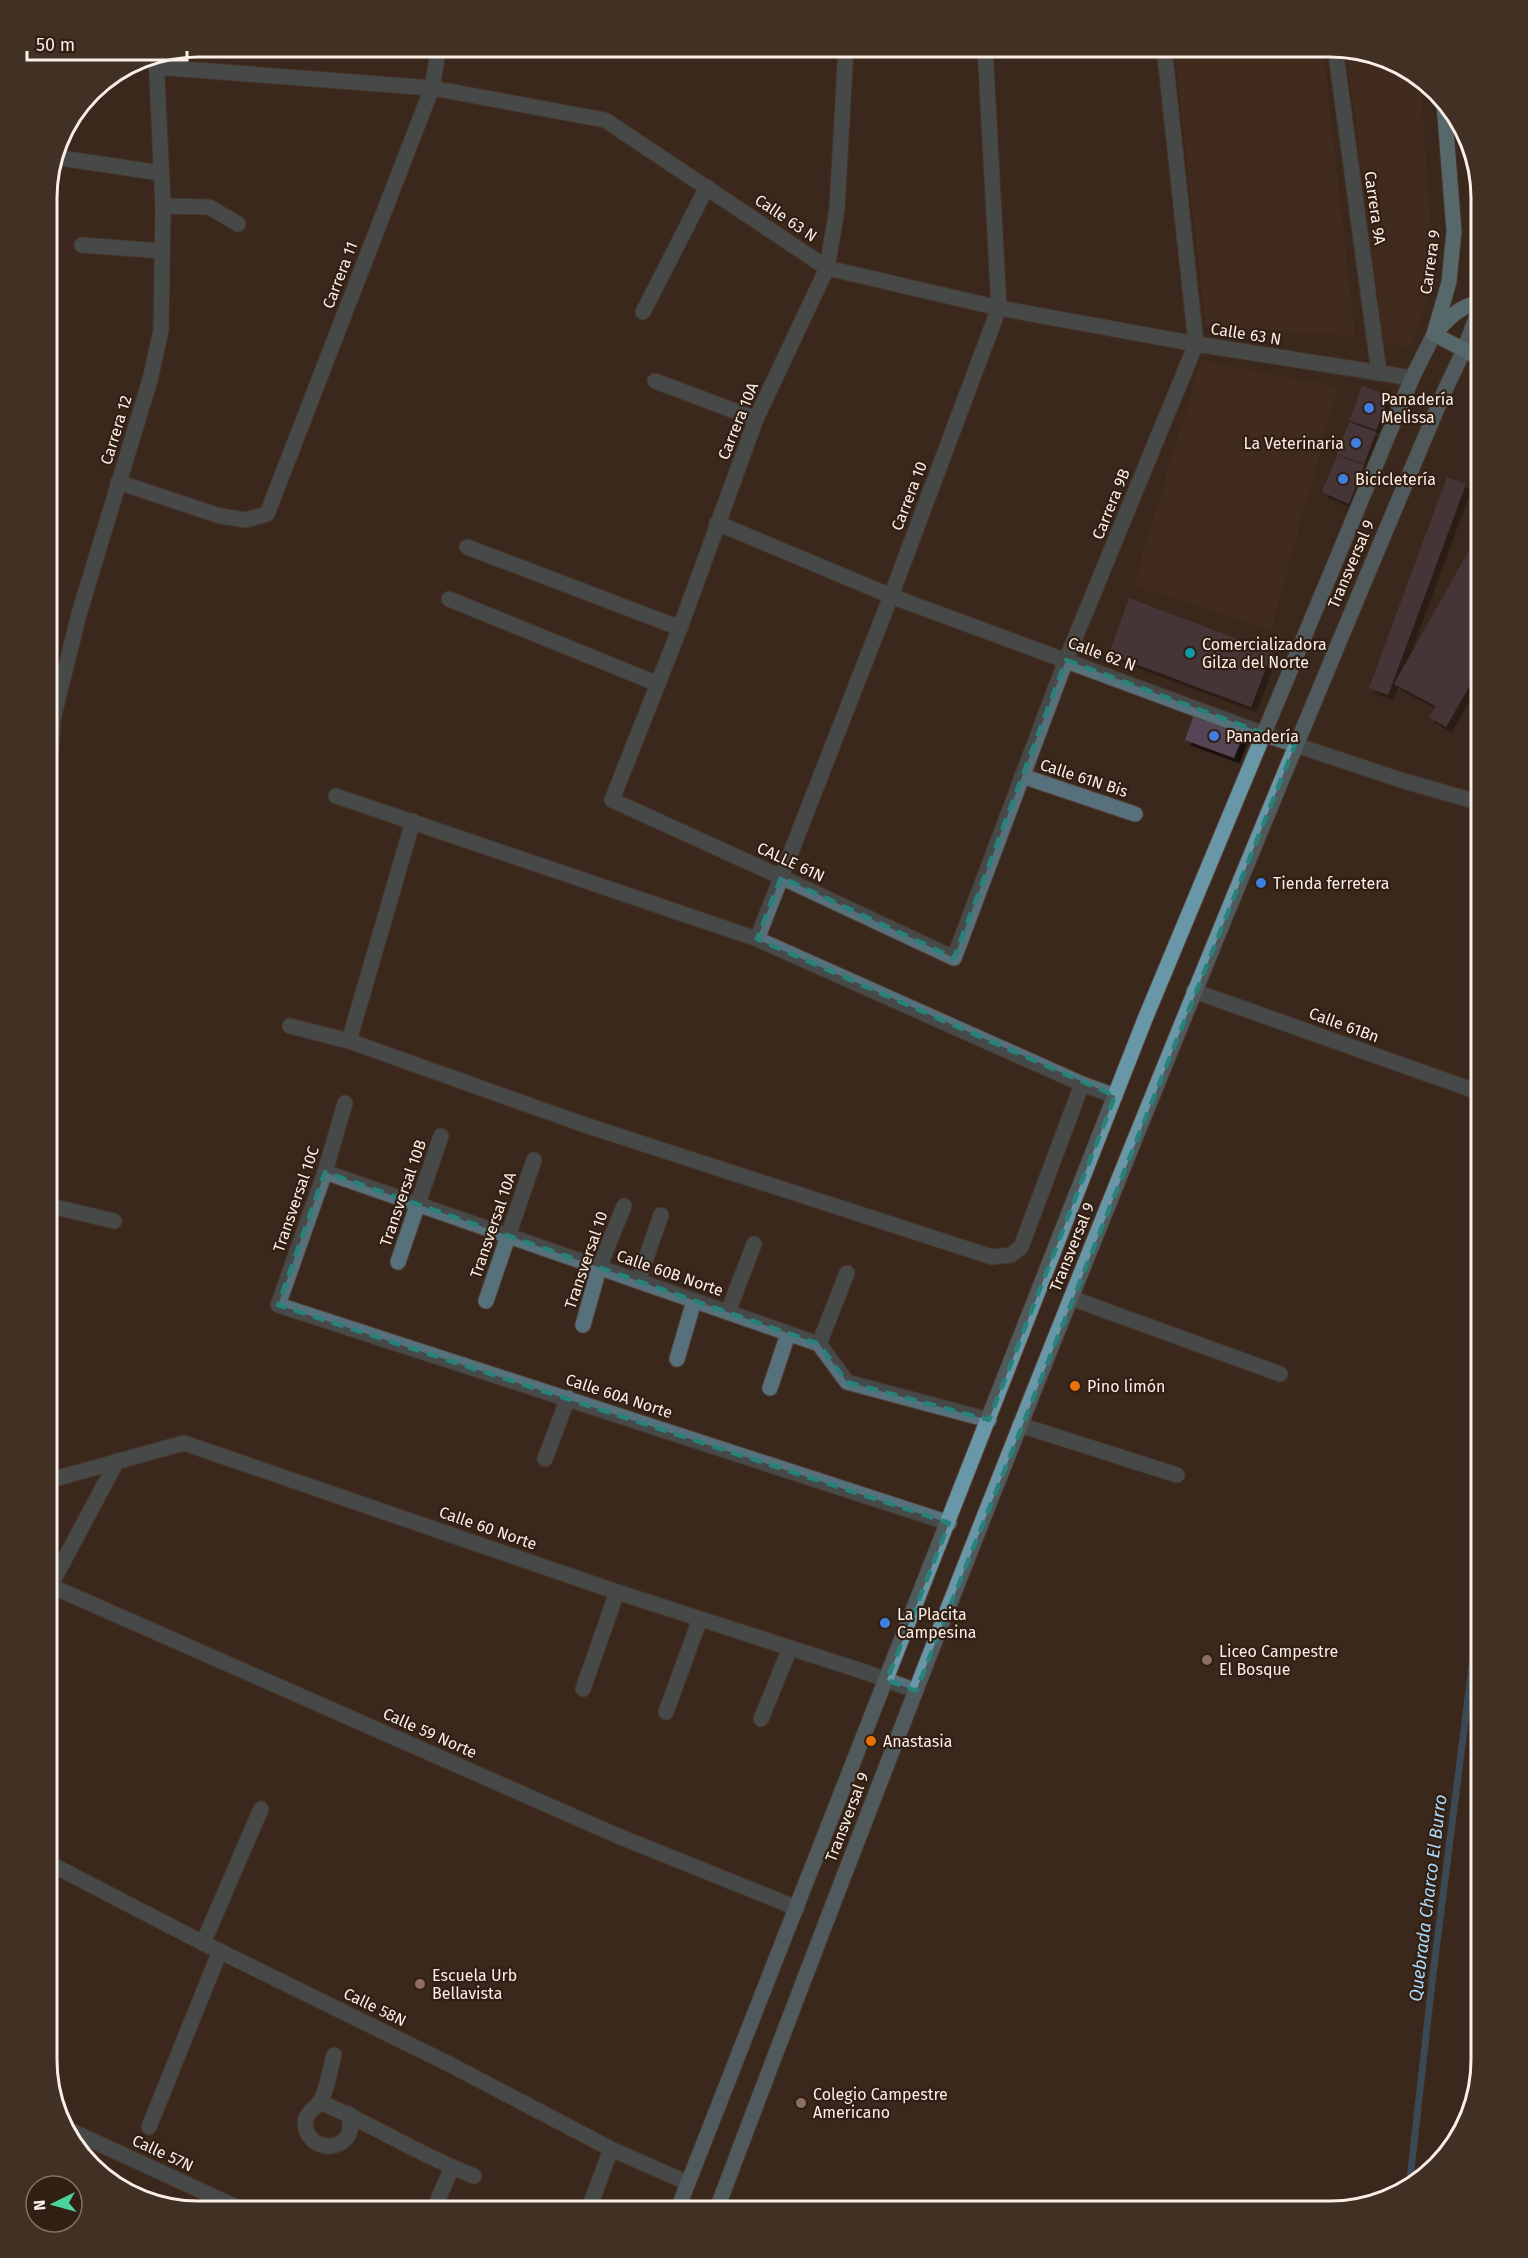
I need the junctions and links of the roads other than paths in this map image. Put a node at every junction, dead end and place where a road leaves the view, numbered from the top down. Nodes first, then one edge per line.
1 (437, 57) edge
2 (845, 57) edge
3 (986, 57) edge
4 (1165, 57) edge
5 (1336, 57) edge
6 (163, 62) edge
7 (156, 64) edge
8 (432, 88) junction
9 (1445, 117) edge
10 (63, 158) edge
11 (161, 173) junction
12 (707, 187) junction
13 (163, 206) junction
14 (238, 224) dead end
15 (82, 245) dead end
16 (162, 251) junction
17 (827, 268) junction
18 (1471, 304) edge
19 (999, 308) junction
20 (643, 312) dead end
21 (1471, 332) edge
22 (1434, 334) junction
23 (1196, 344) junction
24 (1464, 350) junction
25 (1471, 354) edge
26 (1379, 373) junction
27 (1412, 378) junction
28 (655, 381) dead end
29 (756, 419) junction
30 (118, 482) junction
31 (717, 523) junction
32 (467, 547) dead end
33 (891, 596) junction
34 (449, 599) dead end
35 (680, 628) junction
36 (1066, 660) junction
37 (658, 684) junction
38 (57, 694) edge
39 (1264, 734) junction
40 (1295, 745) junction
41 (1022, 776) junction
42 (336, 796) dead end
43 (612, 800) joint
44 (1471, 800) edge
45 (1136, 814) dead end
46 (413, 821) junction
47 (781, 877) junction
48 (757, 939) junction
49 (954, 958) joint
50 (1194, 991) junction
51 (290, 1026) dead end
52 (349, 1041) junction
53 (1082, 1084) junction
54 (1471, 1089) edge
55 (1115, 1096) junction
56 (345, 1103) dead end
57 (441, 1136) dead end
58 (534, 1160) dead end
59 (325, 1172) junction
60 (418, 1204) junction
61 (624, 1206) dead end
62 (57, 1207) edge
63 (661, 1215) dead end
64 (114, 1221) dead end
65 (508, 1236) junction
66 (754, 1244) dead end
67 (398, 1262) dead end
68 (599, 1268) junction
69 (847, 1273) dead end
70 (638, 1281) junction
71 (1071, 1298) junction
72 (486, 1301) dead end
73 (694, 1301) junction
74 (278, 1305) joint
75 (728, 1312) junction
76 (583, 1325) dead end
77 (788, 1334) junction
78 (819, 1344) junction
79 (677, 1359) dead end
80 (1280, 1374) dead end
81 (770, 1388) dead end
82 (568, 1398) junction
83 (989, 1420) junction
84 (1020, 1425) junction
85 (545, 1459) dead end
86 (117, 1461) junction
87 (1177, 1475) dead end
88 (57, 1478) edge
89 (949, 1523) junction
90 (57, 1574) edge
91 (57, 1592) edge
92 (617, 1592) junction
93 (700, 1619) junction
94 (790, 1648) junction
95 (887, 1680) junction
96 (583, 1689) dead end
97 (916, 1691) junction
98 (666, 1712) dead end
99 (761, 1719) dead end
100 (261, 1809) dead end
101 (57, 1868) edge
102 (797, 1908) junction
103 (203, 1943) junction
104 (220, 1951) junction
105 (334, 2055) dead end
106 (320, 2102) junction
107 (350, 2115) junction
108 (149, 2127) dead end
109 (79, 2134) edge
110 (611, 2149) junction
111 (452, 2168) junction
112 (474, 2176) dead end
113 (688, 2183) junction
114 (223, 2201) edge
115 (437, 2201) edge
116 (592, 2201) edge
117 (681, 2201) edge
118 (720, 2201) edge

1 - 8 street, Carrera 11
2 - 17 street, Carrera 10A
3 - 19 street, Carrera 10
4 - 23 street, Carrera 9B
5 - 26 street, Carrera 9A
6 - 8 street, Calle 63 N
7 - 11 street, Carrera 12
8 - 12 street, Calle 63 N
8 - 30 street, Carrera 11
9 - 22 main road, Carrera 9
10 - 11 street
11 - 13 street, Carrera 12
12 - 17 street, Calle 63 N
12 - 20 street
13 - 14 street
13 - 16 street, Carrera 12
15 - 16 street
16 - 30 street, Carrera 12
17 - 19 street, Calle 63 N
17 - 29 street, Carrera 10A
18 - 22 main road
19 - 23 street, Calle 63 N
19 - 33 street, Carrera 10
21 - 24 main road, Transversal 9
22 - 24 main road
22 - 27 main road, Transversal 9
23 - 26 street, Calle 63 N
23 - 36 street, Carrera 9B
24 - 25 main road
24 - 40 main road, Transversal 9
26 - 27 street, Calle 63 N
27 - 39 main road, Transversal 9
28 - 29 street
29 - 31 street, Carrera 10A
30 - 38 street, Carrera 12
31 - 33 street, Calle 62 N
31 - 35 street, Carrera 10A
32 - 35 street
33 - 36 street, Calle 62 N
33 - 47 street, Carrera 10
34 - 37 street
35 - 37 street, Carrera 10A
36 - 39 street, Calle 62 N
36 - 41 street, Carrera 9B
37 - 43 street, Carrera 10A
39 - 40 street, Calle 62 N
39 - 55 main road, Transversal 9
40 - 44 street, Calle 62 N
40 - 50 main road, Transversal 9
41 - 45 street, Calle 61N Bis
41 - 49 street, Carrera 9B
42 - 46 street
43 - 47 street, CALLE 61N
46 - 48 street
46 - 52 street
47 - 48 street, Carrera 10
47 - 49 street, CALLE 61N
48 - 53 street
50 - 54 street, Calle 61Bn
50 - 71 main road, Transversal 9
51 - 52 street
52 - 53 street
53 - 55 street
55 - 83 main road, Transversal 9
56 - 59 street, Transversal 10C
57 - 60 street, Transversal 10B
58 - 65 street, Transversal 10A
59 - 60 street, Calle 60B Norte
59 - 74 street, Transversal 10C
60 - 65 street, Calle 60B Norte
60 - 67 street, Transversal 10B
61 - 68 street, Transversal 10
62 - 64 street
63 - 70 street
65 - 68 street, Calle 60B Norte
65 - 72 street, Transversal 10A
66 - 75 street
68 - 70 street, Calle 60B Norte
68 - 76 street, Transversal 10
69 - 78 street
70 - 73 street, Calle 60B Norte
71 - 80 street
71 - 84 main road, Transversal 9
73 - 75 street, Calle 60B Norte
73 - 79 street
74 - 82 street, Calle 60A Norte
75 - 77 street, Calle 60B Norte
77 - 78 street, Calle 60B Norte
77 - 81 street
78 - 83 street
82 - 85 street
82 - 89 street, Calle 60A Norte
83 - 89 main road, Transversal 9
84 - 87 street
84 - 97 main road, Transversal 9
86 - 88 street, Calle 60 Norte
86 - 90 street
86 - 92 street, Calle 60 Norte
89 - 95 main road, Transversal 9
91 - 102 street, Calle 59 Norte
92 - 93 street, Calle 60 Norte
92 - 96 street
93 - 94 street, Calle 60 Norte
93 - 98 street
94 - 95 street, Calle 60 Norte
94 - 99 street
95 - 97 street, Calle 60 Norte
95 - 102 main road, Transversal 9
97 - 118 main road, Transversal 9
100 - 103 street
101 - 103 street, Calle 58N
102 - 113 main road, Transversal 9
103 - 104 street, Calle 58N
104 - 108 street
104 - 110 street, Calle 58N
105 - 106 street
106 - 107 street
106 - 107 street
107 - 111 street
109 - 114 street, Calle 57N
110 - 113 street, Calle 58N
110 - 116 street
111 - 112 street
111 - 115 street
113 - 117 main road, Transversal 9

